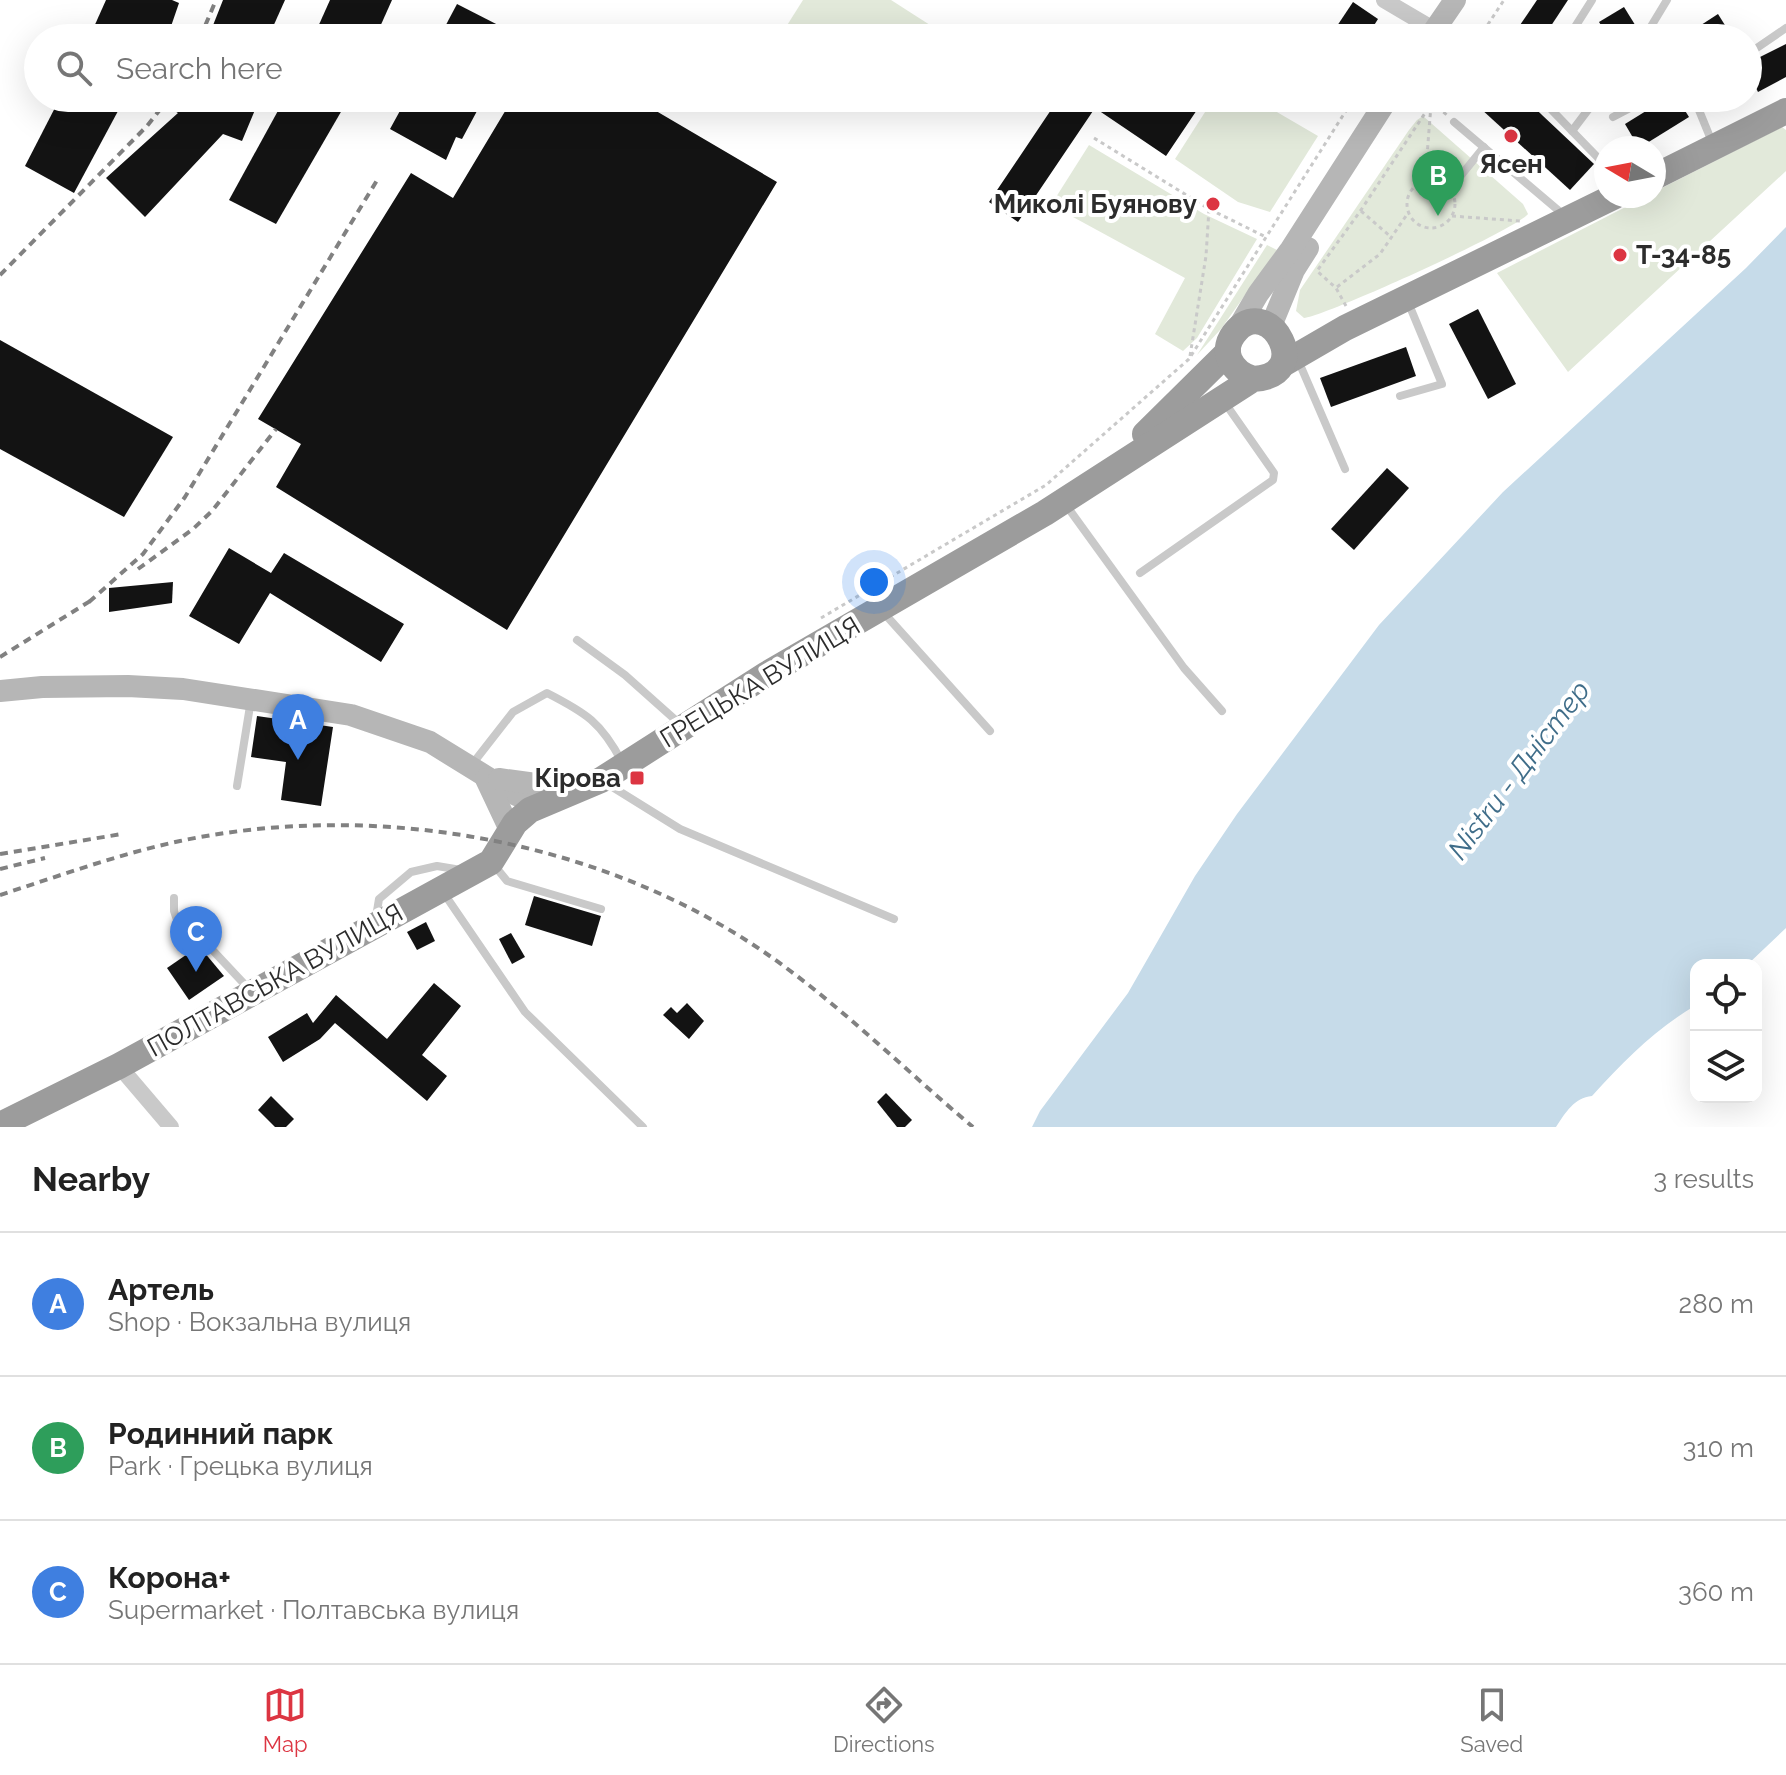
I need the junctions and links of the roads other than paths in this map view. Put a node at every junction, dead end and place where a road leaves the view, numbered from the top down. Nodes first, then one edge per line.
1 (1384, 0) edge
2 (1455, 0) edge
3 (1469, 0) edge
4 (1592, 0) edge
5 (1667, 0) edge
6 (1421, 24) edge
7 (1443, 24) edge
8 (1448, 24) edge
9 (1577, 24) edge
10 (1652, 24) edge
11 (1786, 28) edge
12 (1762, 44) edge
13 (1786, 111) edge
14 (1379, 112) edge
15 (1395, 112) edge
16 (1554, 112) edge
17 (1586, 112) edge
18 (1622, 112) edge
19 (1700, 112) edge
20 (1613, 117) dead end
21 (1454, 122) road end
22 (1572, 131) junction
23 (1484, 147) junction
24 (1714, 147) junction
25 (1594, 154) edge
26 (1666, 171) edge
27 (1450, 189) road end
28 (1594, 203) edge
29 (1562, 213) junction
30 (1406, 298) junction
31 (1348, 326) junction
32 (1273, 328) junction
33 (1233, 340) junction
34 (1290, 360) junction
35 (1253, 379) junction
36 (1400, 396) dead end
37 (1221, 399) junction
38 (1345, 469) dead end
39 (1108, 470) junction
40 (1063, 501) junction
41 (1140, 573) dead end
42 (880, 609) junction
43 (577, 640) dead end
44 (0, 691) edge
45 (251, 699) junction
46 (1222, 711) dead end
47 (684, 727) junction
48 (990, 731) dead end
49 (624, 766) junction
50 (477, 772) junction
51 (591, 785) junction
52 (237, 786) dead end
53 (539, 807) junction
54 (511, 832) junction
55 (482, 867) junction
56 (440, 888) junction
57 (174, 898) dead end
58 (601, 909) dead end
59 (894, 919) dead end
60 (374, 925) junction
61 (252, 993) junction
62 (119, 1066) junction
63 (0, 1125) edge
64 (171, 1127) edge
65 (643, 1127) edge

1 - 6 street
2 - 7 main road
3 - 8 main road
4 - 9 lane
5 - 10 lane
11 - 12 lane
13 - 24 highway
14 - 33 main road
15 - 32 main road
16 - 22 lane
17 - 22 lane
18 - 20 lane
19 - 24 lane
21 - 23 lane
22 - 25 lane
23 - 27 lane
23 - 29 lane
24 - 26 highway
28 - 29 highway
29 - 30 highway
30 - 31 highway
30 - 36 lane
31 - 32 highway
31 - 34 highway
32 - 33 highway
32 - 34 highway
33 - 35 highway
33 - 39 highway, ГРЕЦЬКА ВУЛИЦЯ
34 - 35 highway
34 - 38 lane
35 - 37 highway, ГРЕЦЬКА ВУЛИЦЯ
37 - 39 highway, ГРЕЦЬКА ВУЛИЦЯ
37 - 41 lane
39 - 40 highway, ГРЕЦЬКА ВУЛИЦЯ
40 - 42 highway, ГРЕЦЬКА ВУЛИЦЯ
40 - 46 lane
42 - 47 highway, ГРЕЦЬКА ВУЛИЦЯ
42 - 48 lane
43 - 47 lane
44 - 45 main road
45 - 50 main road
45 - 52 lane
47 - 49 highway, ГРЕЦЬКА ВУЛИЦЯ
49 - 50 lane
49 - 51 highway, ГРЕЦЬКА ВУЛИЦЯ
50 - 51 main road
50 - 53 main road
50 - 54 main road
51 - 53 highway, ГРЕЦЬКА ВУЛИЦЯ
51 - 59 lane
53 - 54 highway, ПОЛТАВСЬКА ВУЛИЦЯ
54 - 55 highway, ПОЛТАВСЬКА ВУЛИЦЯ
55 - 56 highway, ПОЛТАВСЬКА ВУЛИЦЯ
55 - 58 lane
55 - 60 lane
56 - 60 highway, ПОЛТАВСЬКА ВУЛИЦЯ
56 - 65 lane
57 - 61 lane
60 - 61 highway, ПОЛТАВСЬКА ВУЛИЦЯ
61 - 62 highway, ПОЛТАВСЬКА ВУЛИЦЯ
62 - 63 highway, ПОЛТАВСЬКА ВУЛИЦЯ
62 - 64 street

